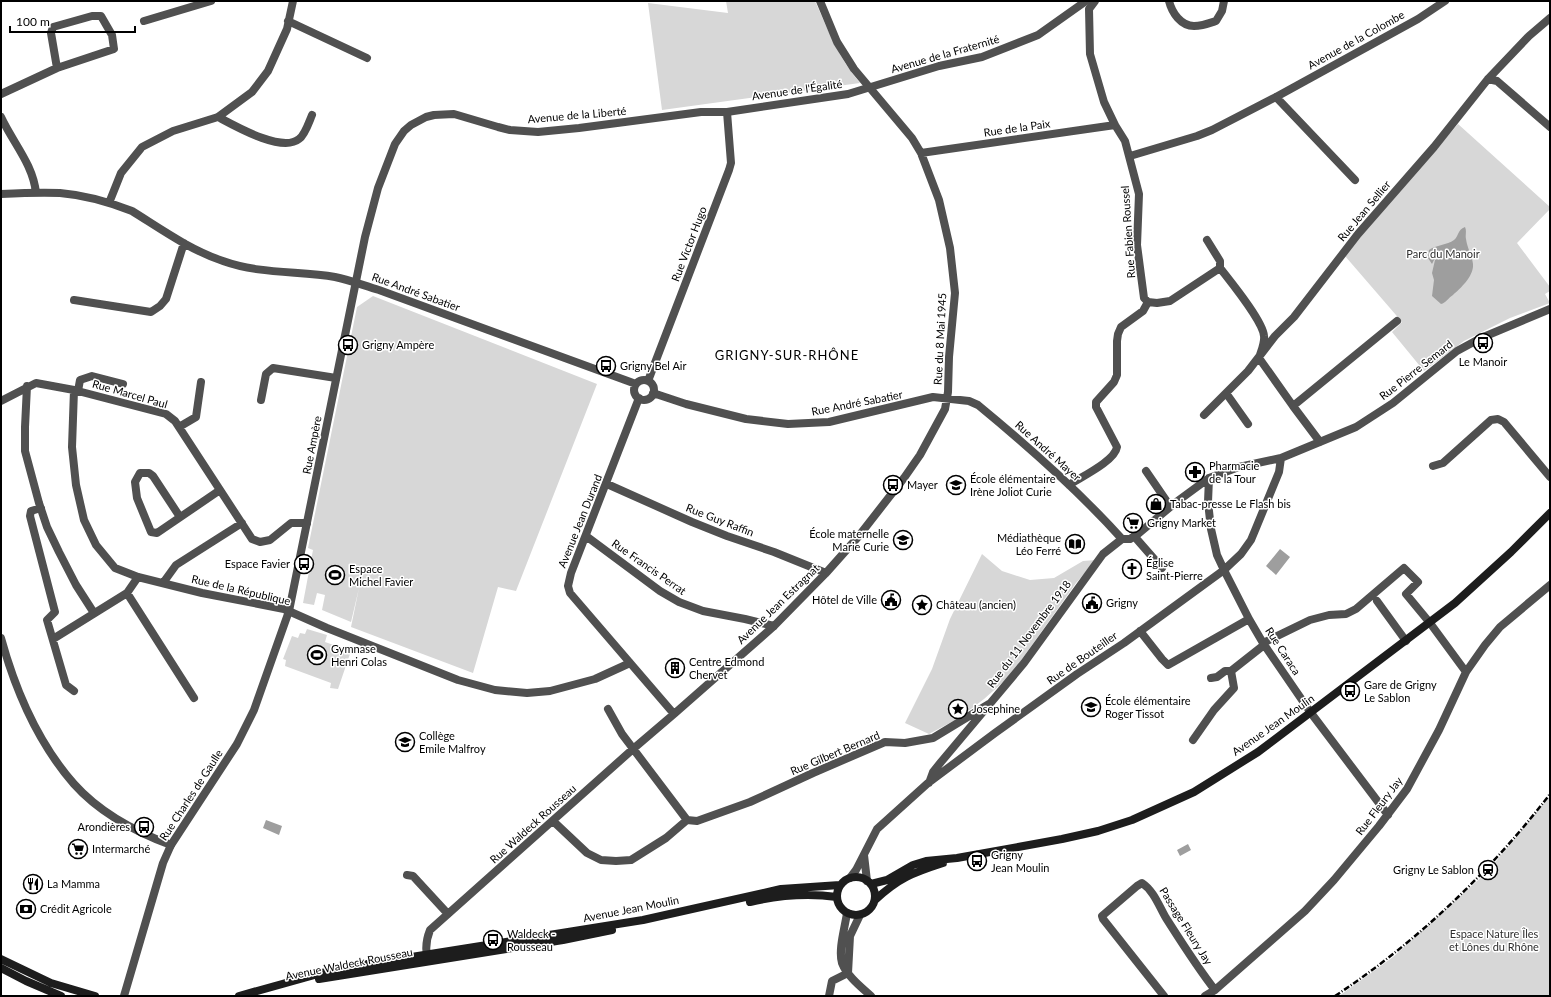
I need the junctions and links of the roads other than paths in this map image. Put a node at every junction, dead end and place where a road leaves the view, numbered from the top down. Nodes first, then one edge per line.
1 (211, 1) edge
2 (293, 1) edge
3 (820, 1) edge
4 (1086, 1) edge
5 (1095, 1) edge
6 (1169, 1) edge
7 (1224, 1) edge
8 (1445, 1) edge
9 (1550, 18) edge
10 (144, 21) dead end
11 (288, 21) junction
12 (367, 58) dead end
13 (57, 68) junction
14 (1488, 79) junction
15 (869, 88) junction
16 (1, 94) edge
17 (1276, 97) junction
18 (728, 112) junction
19 (312, 115) dead end
20 (1, 117) edge
21 (218, 117) junction
22 (1115, 125) junction
23 (1550, 127) edge
24 (921, 153) junction
25 (1130, 156) junction
26 (1355, 180) dead end
27 (36, 193) junction
28 (1, 194) edge
29 (109, 203) junction
30 (1208, 240) dead end
31 (184, 243) junction
32 (1220, 268) junction
33 (355, 283) junction
34 (74, 300) dead end
35 (1148, 302) junction
36 (1550, 309) edge
37 (1397, 321) dead end
38 (1259, 358) junction
39 (336, 378) junction
40 (648, 381) junction
41 (201, 382) dead end
42 (123, 384) dead end
43 (636, 384) junction
44 (27, 386) junction
45 (76, 391) junction
46 (653, 393) junction
47 (1226, 393) junction
48 (639, 398) junction
49 (948, 398) junction
50 (261, 400) dead end
51 (1, 401) edge
52 (1293, 406) junction
53 (1204, 414) dead end
54 (1248, 424) dead end
55 (179, 427) junction
56 (1320, 442) junction
57 (1281, 458) junction
58 (1433, 466) dead end
59 (1146, 471) dead end
60 (1550, 476) edge
61 (1209, 478) junction
62 (607, 484) junction
63 (1069, 484) junction
64 (220, 490) junction
65 (1170, 506) junction
66 (41, 508) junction
67 (1550, 513) edge
68 (180, 518) junction
69 (242, 522) junction
70 (307, 523) junction
71 (586, 536) junction
72 (1134, 536) junction
73 (1122, 540) junction
74 (1162, 568) dead end
75 (1224, 570) junction
76 (826, 573) junction
77 (138, 577) junction
78 (163, 583) junction
79 (1550, 585) edge
80 (127, 593) junction
81 (1377, 601) dead end
82 (288, 611) junction
83 (94, 613) junction
84 (1249, 619) junction
85 (1430, 623) junction
86 (774, 626) junction
87 (1140, 631) junction
88 (1, 638) edge
89 (53, 639) junction
90 (1406, 641) junction
91 (1264, 644) junction
92 (630, 663) junction
93 (1231, 671) junction
94 (1466, 672) junction
95 (1212, 678) dead end
96 (74, 691) dead end
97 (194, 698) dead end
98 (990, 704) junction
99 (608, 709) dead end
100 (1311, 713) junction
101 (674, 714) junction
102 (1193, 740) dead end
103 (633, 749) junction
104 (928, 783) junction
105 (1388, 815) junction
106 (687, 820) junction
107 (554, 821) junction
108 (171, 845) junction
109 (864, 854) junction
110 (958, 858) junction
111 (407, 875) dead end
112 (850, 878) junction
113 (869, 882) junction
114 (840, 886) junction
115 (837, 898) junction
116 (875, 900) junction
117 (448, 914) junction
118 (848, 914) junction
119 (860, 915) junction
120 (427, 957) junction
121 (1, 959) edge
122 (1, 968) edge
123 (848, 973) junction
124 (1215, 990) junction
125 (61, 996) edge
126 (95, 996) edge
127 (124, 996) edge
128 (239, 996) edge
129 (250, 996) edge
130 (829, 996) edge
131 (871, 996) edge
132 (1164, 996) edge
133 (1205, 996) edge

1 - 10 street
2 - 11 street
3 - 15 street, Rue du 8 Mai 1945
4 - 15 street, Avenue de la Fraternité
5 - 22 street, Rue Fabien Roussel
6 - 7 street
8 - 17 street, Avenue de la Colombe
9 - 14 street, Rue Jean Sellier
11 - 12 street
11 - 21 street
13 - 13 street
13 - 16 street
14 - 23 street
14 - 38 street, Rue Jean Sellier
15 - 18 street, Avenue de l'Égalité
15 - 24 street, Rue du 8 Mai 1945
17 - 25 street, Avenue de la Colombe
17 - 26 street
18 - 33 street, Avenue de la Liberté
18 - 40 street, Rue Victor Hugo
19 - 21 street
20 - 27 street
21 - 29 street
22 - 24 street, Rue de la Paix
22 - 25 street, Rue Fabien Roussel
24 - 49 street, Rue du 8 Mai 1945
25 - 35 street, Rue Fabien Roussel
27 - 28 street, Rue André Sabatier
27 - 29 street, Rue André Sabatier
29 - 31 street, Rue André Sabatier
30 - 32 street
31 - 33 street, Rue André Sabatier
31 - 34 street
32 - 35 street
32 - 38 street
33 - 39 street, Rue Ampère
33 - 43 street, Rue André Sabatier
35 - 63 street
36 - 56 street, Rue Pierre Semard
37 - 52 street
38 - 47 street, Rue Jean Sellier
38 - 52 street
39 - 50 street
39 - 70 street, Rue Ampère
40 - 43 street
40 - 46 street
41 - 55 street
42 - 45 street
43 - 48 street
44 - 45 street, Rue Marcel Paul
44 - 51 street, Rue Marcel Paul
44 - 66 street
45 - 55 street, Rue Marcel Paul
45 - 77 street, Rue de la République
46 - 48 street
46 - 49 street, Rue André Sabatier
47 - 53 street, Rue Jean Sellier
47 - 54 street
48 - 62 street, Avenue Jean Durand
49 - 63 street, Rue André Mayer
49 - 76 street, Avenue Jean Estragnat
52 - 56 street
55 - 64 street, Rue Marcel Paul
56 - 57 street, Rue Pierre Semard
57 - 61 street, Rue Pierre Semard
57 - 75 street, Rue de Bouteiller
58 - 60 street
59 - 65 street
61 - 65 street, Rue Pierre Semard
61 - 75 street, Rue Caraca
62 - 71 street, Avenue Jean Durand
62 - 76 street, Rue Guy Raffin
63 - 73 street, Rue André Mayer
64 - 68 street
64 - 69 street, Rue Marcel Paul
65 - 72 street, Rue Pierre Semard
66 - 83 street
66 - 89 street
67 - 85 main road, Avenue Jean Moulin
68 - 68 street
69 - 70 street, Rue Marcel Paul
69 - 78 street
70 - 82 street, Rue Ampère
71 - 86 street, Rue Francis Perrat
71 - 92 street, Avenue Jean Durand
72 - 73 street, Rue du 11 Novembre 1918
72 - 74 street
73 - 98 street, Rue du 11 Novembre 1918
75 - 84 street, Rue Caraca
75 - 87 street, Rue de Bouteiller
76 - 86 street, Avenue Jean Estragnat
77 - 78 street, Rue de la République
77 - 80 street
78 - 82 street, Rue de la République
79 - 94 street, Rue Fleury Jay
80 - 83 street
80 - 97 street
81 - 90 street
82 - 92 street, Rue de la République
82 - 108 street, Rue Charles de Gaulle
83 - 89 street
84 - 87 street
84 - 91 street, Rue Caraca
85 - 90 main road, Avenue Jean Moulin
85 - 91 street
85 - 94 street
86 - 101 street, Avenue Jean Estragnat
87 - 104 street, Rue de Bouteiller
88 - 108 street
89 - 96 street
90 - 100 main road, Avenue Jean Moulin
91 - 93 street
91 - 100 street, Rue Caraca
92 - 101 street, Avenue Jean Durand
93 - 95 street
93 - 102 street
94 - 105 street, Rue Fleury Jay
98 - 104 street, Rue du 11 Novembre 1918
98 - 106 street, Rue Gilbert Bernard
99 - 103 street
100 - 105 street, Rue Caraca
100 - 110 main road, Avenue Jean Moulin
101 - 103 street, Rue Waldeck Rousseau
103 - 106 street
103 - 107 street, Rue Waldeck Rousseau
104 - 109 street, Rue de Bouteiller
105 - 124 street, Rue Fleury Jay
106 - 107 street
107 - 117 street, Rue Waldeck Rousseau
108 - 127 street, Rue Charles de Gaulle
109 - 112 street, Rue de Bouteiller
109 - 113 street
110 - 113 main road, Avenue Jean Moulin
110 - 116 main road, Avenue Jean Moulin
111 - 117 street
112 - 113 main road
112 - 114 main road
113 - 116 main road
114 - 115 main road
114 - 120 main road, Avenue Jean Moulin
115 - 118 main road
115 - 120 main road, Avenue Jean Moulin
116 - 119 main road
117 - 120 street, Rue Waldeck Rousseau
118 - 119 main road
118 - 123 street
119 - 123 street
120 - 128 main road, Avenue Waldeck Rousseau
120 - 129 main road, Avenue Waldeck Rousseau
121 - 126 main road
122 - 125 main road
123 - 130 street
123 - 131 street
124 - 132 street, Passage Fleury Jay
124 - 133 street, Rue Fleury Jay

